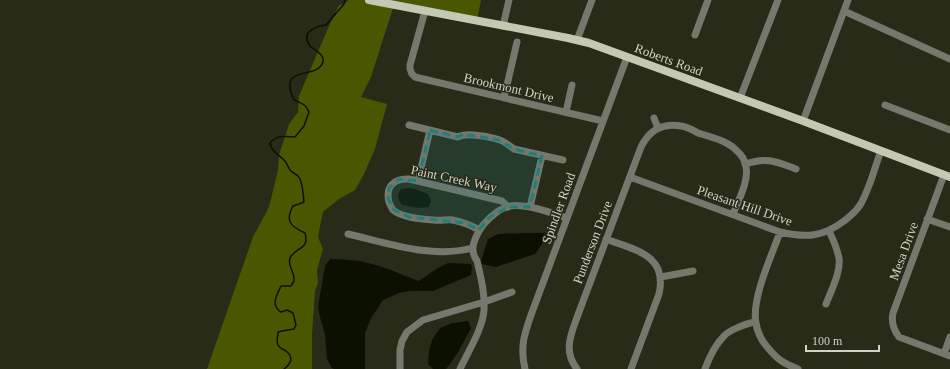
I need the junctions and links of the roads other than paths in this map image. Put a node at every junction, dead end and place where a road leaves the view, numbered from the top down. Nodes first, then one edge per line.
1 (369, 0) edge
2 (510, 0) edge
3 (592, 0) edge
4 (708, 0) edge
5 (778, 0) edge
6 (848, 0) edge
7 (424, 11) junction
8 (844, 11) junction
9 (503, 26) junction
10 (695, 35) dead end
11 (577, 40) junction
12 (517, 42) dead end
13 (627, 57) junction
14 (950, 58) edge
15 (572, 85) dead end
16 (504, 98) junction
17 (740, 98) junction
18 (885, 105) dead end
19 (566, 112) junction
20 (654, 118) dead end
21 (603, 121) junction
22 (803, 121) junction
23 (409, 125) dead end
24 (658, 128) junction
25 (430, 130) junction
26 (950, 130) edge
27 (881, 151) junction
28 (542, 156) junction
29 (563, 160) dead end
30 (745, 164) junction
31 (796, 169) dead end
32 (630, 176) junction
33 (947, 176) edge
34 (418, 181) junction
35 (508, 207) junction
36 (530, 207) junction
37 (733, 214) junction
38 (567, 218) junction
39 (928, 219) junction
40 (950, 227) edge
41 (479, 230) junction
42 (829, 231) junction
43 (780, 232) junction
44 (348, 234) dead end
45 (606, 239) junction
46 (472, 248) junction
47 (693, 271) dead end
48 (661, 277) junction
49 (512, 292) dead end
50 (484, 302) junction
51 (826, 304) dead end
52 (755, 322) junction
53 (950, 338) edge
54 (947, 355) edge
55 (782, 366) edge
56 (400, 369) edge
57 (460, 369) edge
58 (525, 369) edge
59 (577, 369) edge
60 (632, 369) edge
61 (705, 369) edge
62 (798, 369) edge

1 - 7 main road, Roberts Road
2 - 9 street
3 - 11 street
4 - 10 street
5 - 17 street
6 - 8 street
7 - 9 main road, Roberts Road
7 - 16 street, Brookmont Drive
8 - 14 street
8 - 22 street
9 - 11 main road, Roberts Road
11 - 13 main road, Roberts Road
12 - 16 street
13 - 17 main road, Roberts Road
13 - 21 street, Spindler Road
15 - 19 street
16 - 19 street, Brookmont Drive
17 - 22 main road, Roberts Road
18 - 26 street
19 - 21 street, Brookmont Drive
20 - 24 street
21 - 38 street, Spindler Road
22 - 27 main road, Roberts Road
23 - 25 street
24 - 30 street
24 - 32 street, Punderson Drive
25 - 28 street
25 - 34 street
27 - 33 main road, Roberts Road
27 - 42 street, Pleasant Hill Drive
28 - 29 street
28 - 36 street
30 - 31 street
30 - 37 street
32 - 37 street, Pleasant Hill Drive
32 - 45 street, Punderson Drive
33 - 39 street, Mesa Drive
34 - 35 street, Paint Creek Way
34 - 41 street, Paint Creek Way
35 - 36 street
35 - 41 street
36 - 38 street
37 - 43 street, Pleasant Hill Drive
38 - 58 street, Spindler Road
39 - 40 street
39 - 54 street, Mesa Drive
41 - 46 street
42 - 43 street, Pleasant Hill Drive
42 - 51 street
43 - 52 street
44 - 46 street
45 - 48 street
45 - 59 street, Punderson Drive
46 - 50 street
47 - 48 street
48 - 60 street
49 - 50 street
50 - 56 street
50 - 57 street
52 - 55 street
52 - 61 street
53 - 54 street
55 - 62 street

